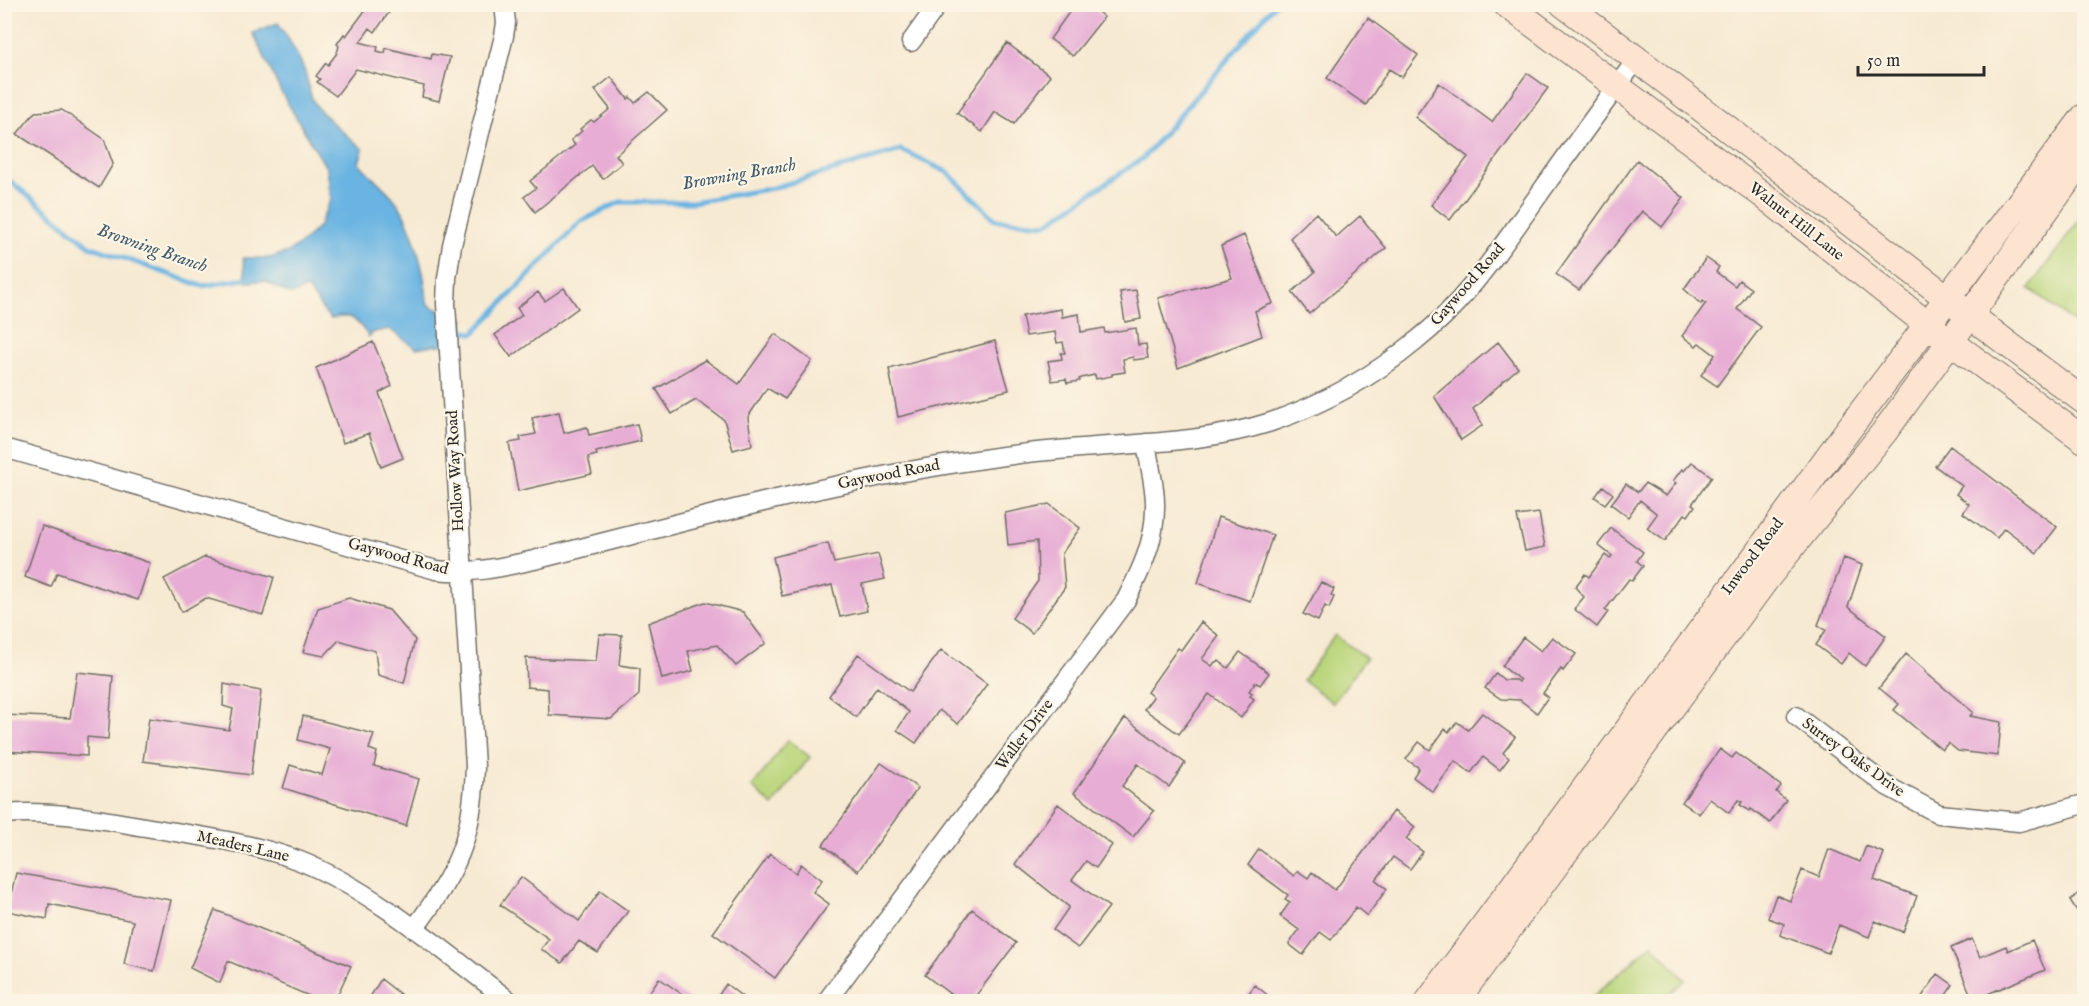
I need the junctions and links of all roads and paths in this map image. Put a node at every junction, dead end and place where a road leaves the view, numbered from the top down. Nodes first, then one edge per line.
1 (504, 4) edge
2 (938, 4) edge
3 (1506, 4) edge
4 (1563, 4) edge
5 (911, 42) dead end
6 (1637, 58) junction
7 (1617, 86) junction
8 (2085, 117) edge
9 (2085, 158) edge
10 (2044, 171) junction
11 (2065, 187) junction
12 (1947, 300) junction
13 (1970, 316) junction
14 (1928, 325) junction
15 (1951, 342) junction
16 (2085, 401) edge
17 (2085, 440) edge
18 (1839, 442) junction
19 (1146, 443) junction
20 (4, 448) edge
21 (1862, 458) junction
22 (462, 573) junction
23 (1671, 688) junction
24 (1796, 716) dead end
25 (2085, 804) edge
26 (4, 814) edge
27 (414, 929) junction
28 (1467, 967) junction
29 (511, 1002) edge
30 (826, 1002) edge
31 (1428, 1002) edge
32 (1455, 1002) edge

1 - 22 street, Hollow Way Road
2 - 5 street
3 - 7 main road, Walnut Hill Lane
4 - 6 main road, Walnut Hill Lane
6 - 7 street, Gaywood Road
6 - 12 main road, Walnut Hill Lane
7 - 14 main road, Walnut Hill Lane
7 - 19 street, Gaywood Road
8 - 10 main road, Inwood Road
9 - 11 main road, Inwood Road
10 - 11 main road
10 - 12 main road, Inwood Road
11 - 13 main road, Inwood Road
12 - 13 main road, Walnut Hill Lane
12 - 14 main road, Inwood Road
13 - 15 main road, Inwood Road
13 - 16 main road, Walnut Hill Lane
14 - 15 main road, Walnut Hill Lane
14 - 18 main road, Inwood Road
15 - 17 main road, Walnut Hill Lane
15 - 21 main road, Inwood Road
18 - 21 main road
18 - 23 main road, Inwood Road
19 - 22 street, Gaywood Road
19 - 30 street, Waller Drive
20 - 22 street, Gaywood Road
21 - 23 main road, Inwood Road
22 - 27 street, Hollow Way Road
23 - 28 main road, Inwood Road
24 - 25 street, Surrey Oaks Drive
26 - 27 street, Meaders Lane
27 - 29 street, Meaders Lane
28 - 31 main road, Inwood Road
28 - 32 main road, Inwood Road

